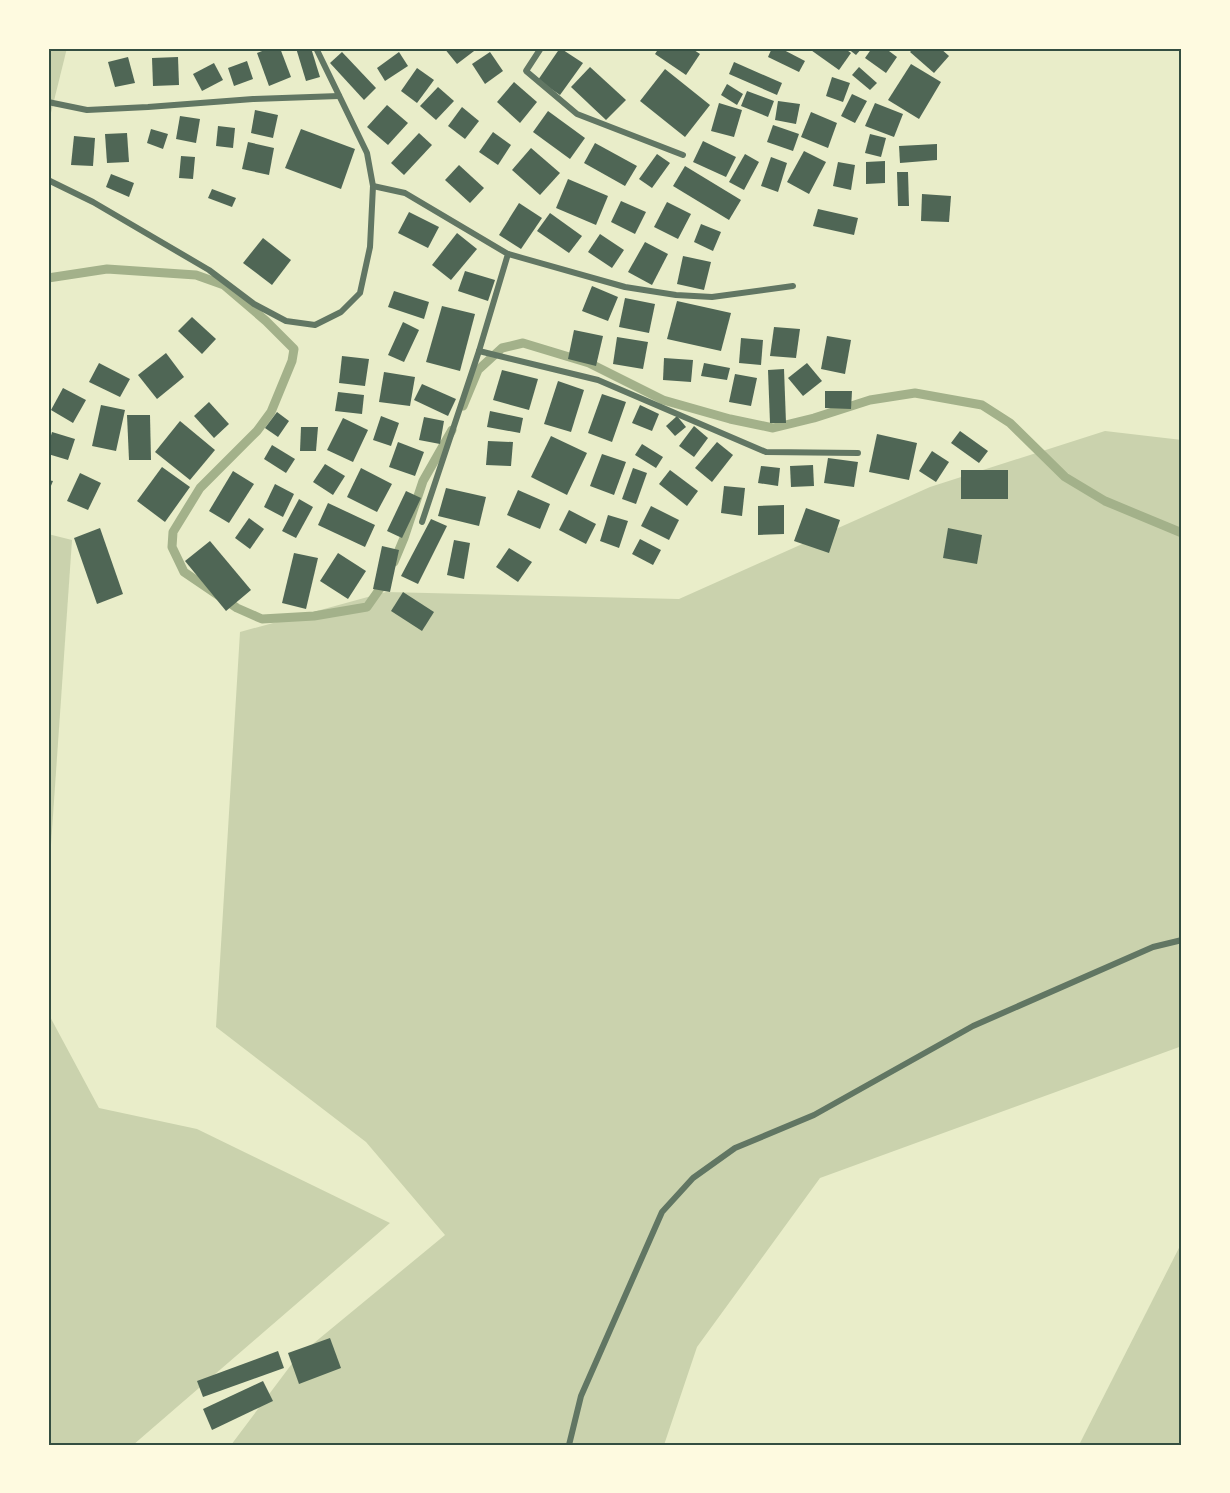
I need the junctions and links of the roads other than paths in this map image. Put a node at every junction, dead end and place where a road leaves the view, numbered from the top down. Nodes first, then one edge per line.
1 (316, 48) edge
2 (542, 48) edge
3 (339, 96) junction
4 (48, 102) edge
5 (682, 156) dead end
6 (48, 180) edge
7 (373, 186) junction
8 (508, 254) junction
9 (793, 286) dead end
10 (479, 351) junction
11 (858, 453) dead end
12 (422, 522) dead end
13 (1182, 940) edge
14 (569, 1445) edge

1 - 3 street
2 - 5 street
3 - 4 street
3 - 7 street
6 - 7 street
7 - 8 street
8 - 9 street
8 - 10 street
10 - 11 street
10 - 12 street
13 - 14 street

